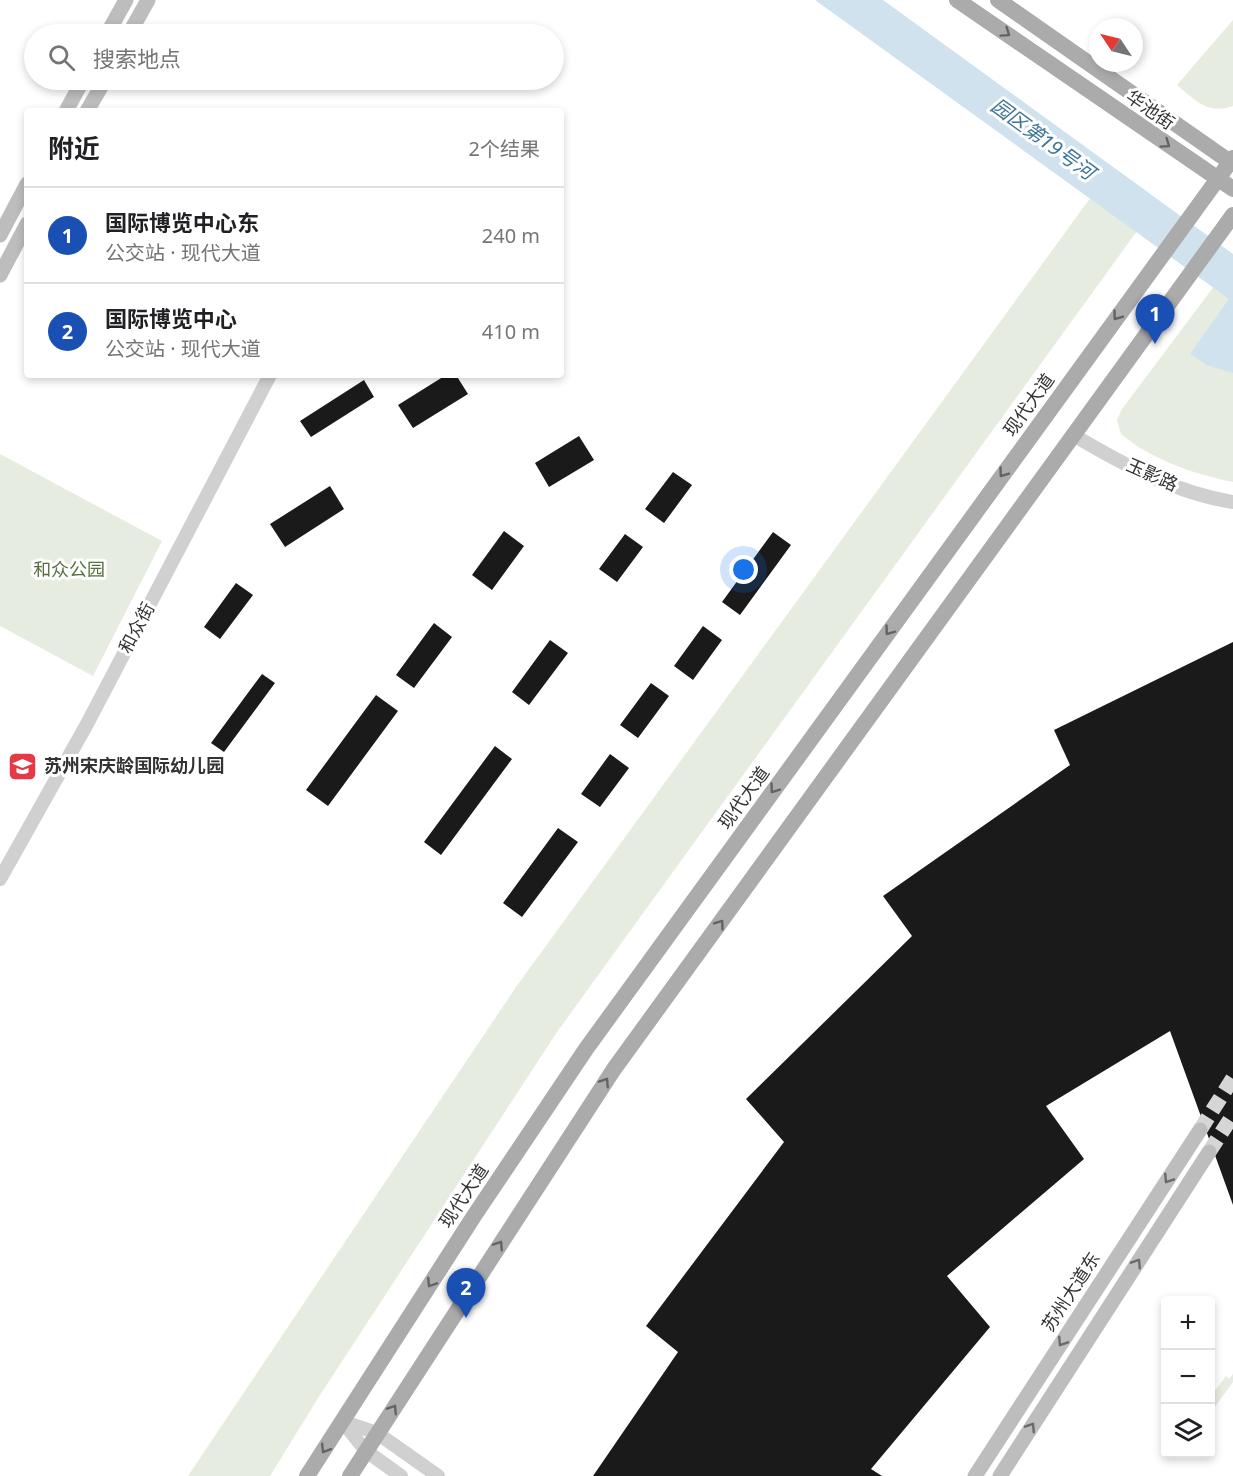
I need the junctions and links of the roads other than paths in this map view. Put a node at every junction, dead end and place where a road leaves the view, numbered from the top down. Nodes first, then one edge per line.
1 (126, 0) edge
2 (148, 0) edge
3 (957, 0) edge
4 (998, 0) edge
5 (113, 24) edge
6 (135, 24) edge
7 (77, 90) edge
8 (99, 90) edge
9 (68, 107) edge
10 (89, 108) edge
11 (1232, 161) edge
12 (1216, 179) junction
13 (1233, 189) edge
14 (24, 190) edge
15 (1233, 216) edge
16 (24, 230) edge
17 (0, 235) edge
18 (0, 275) edge
19 (268, 378) edge
20 (1075, 435) junction
21 (1233, 502) edge
22 (0, 879) edge
23 (1200, 1130) tunnel mouth
24 (1209, 1152) tunnel mouth
25 (342, 1421) junction
26 (377, 1433) junction
27 (366, 1451) junction
28 (307, 1476) edge
29 (350, 1476) edge
30 (401, 1476) edge
31 (438, 1476) edge
32 (975, 1476) edge
33 (1000, 1476) edge

1 - 5 main road
2 - 6 main road
3 -> 12 main road, 华池街
4 - 11 main road, 华池街
7 - 9 main road
8 - 10 main road
11 - 12 main road, 现代大道
12 - 13 main road, 华池街
12 -> 25 main road, 现代大道
14 - 17 main road
15 - 20 main road
16 - 18 main road
19 - 22 street, 和众街
20 - 21 street, 玉影路
26 -> 20 main road
23 -> 32 main road, 苏州大道东
33 -> 24 main road
25 - 26 street
25 - 27 street
25 -> 28 main road, 现代大道
26 - 27 main road
26 - 31 street
27 - 29 main road
27 - 30 street

